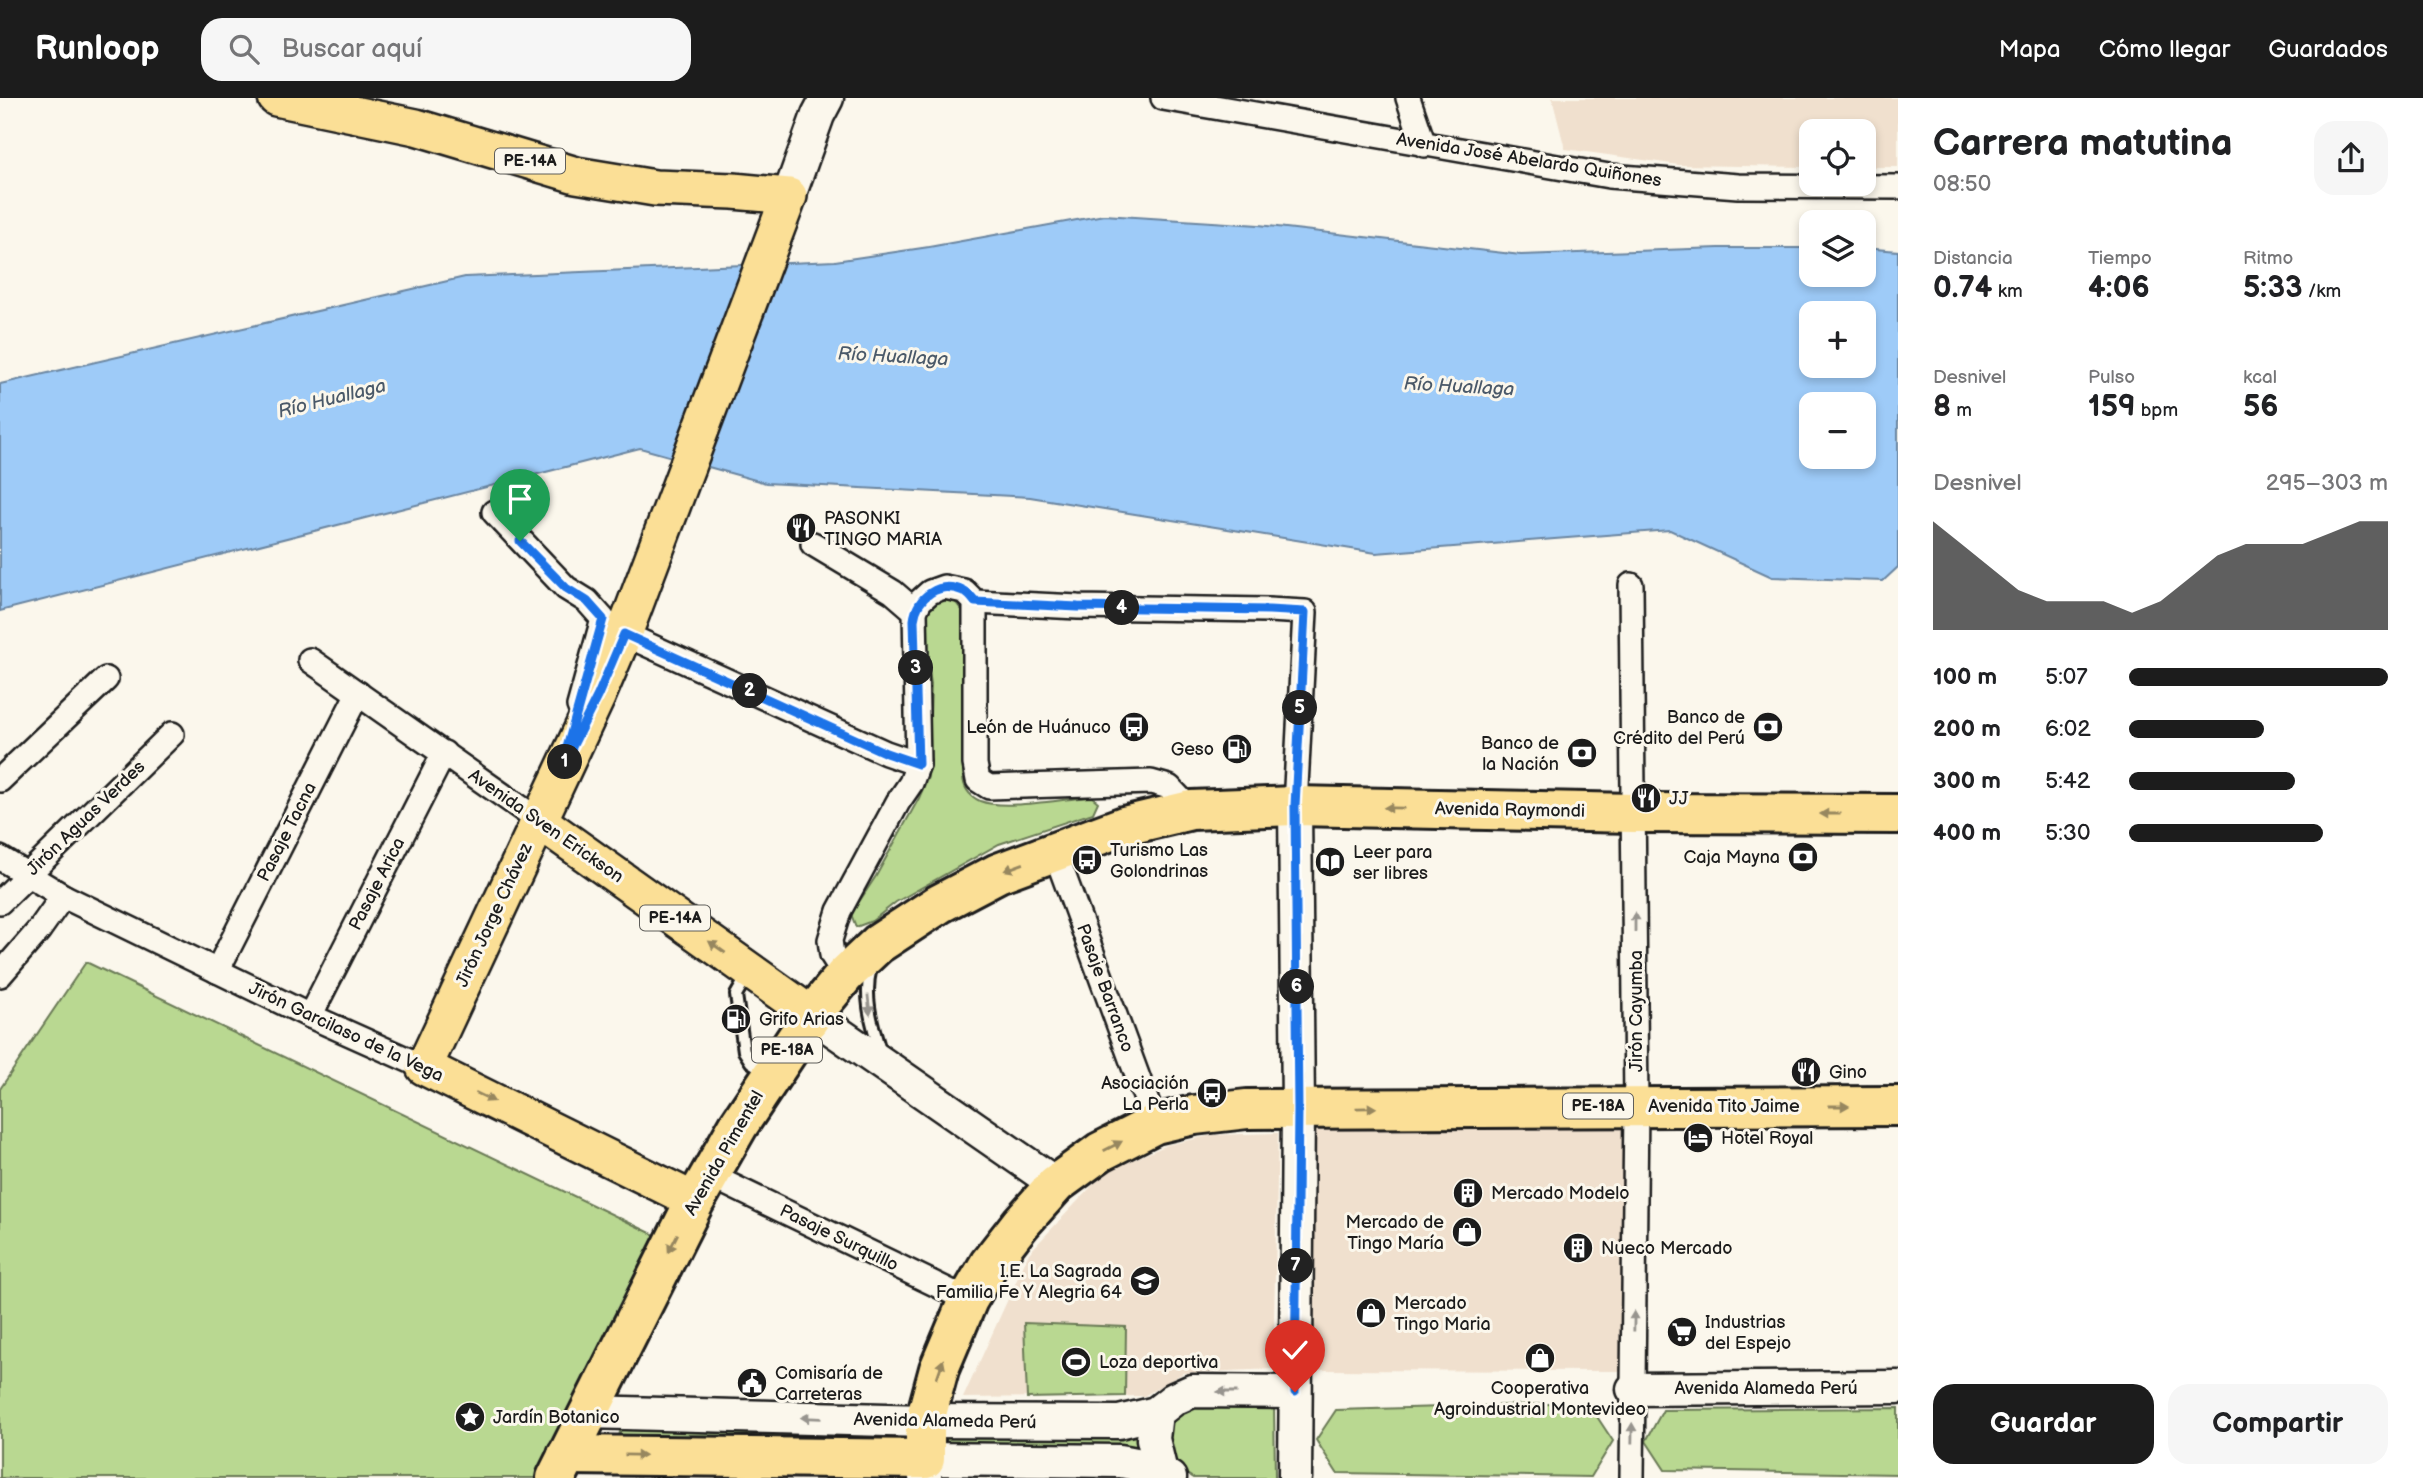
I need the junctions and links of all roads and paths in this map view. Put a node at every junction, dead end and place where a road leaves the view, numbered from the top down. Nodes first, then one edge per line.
1 (276, 98) edge
2 (827, 98) edge
3 (1163, 98) edge
4 (1408, 98) edge
5 (1424, 145) junction
6 (1898, 187) edge
7 (784, 209) junction
8 (494, 512) dead end
9 (813, 544) dead end
10 (1631, 585) dead end
11 (975, 602) junction
12 (915, 611) junction
13 (624, 634) junction
14 (310, 660) dead end
15 (106, 679) dead end
16 (358, 693) junction
17 (172, 734) dead end
18 (444, 753) junction
19 (918, 764) junction
20 (561, 769) junction
21 (0, 780) edge
22 (1295, 806) junction
23 (1191, 810) junction
24 (1634, 813) junction
25 (1898, 814) edge
26 (538, 820) junction
27 (1124, 826) joint
28 (1055, 852) junction
29 (0, 858) edge
30 (27, 875) junction
31 (63, 896) junction
32 (0, 902) edge
33 (878, 944) junction
34 (217, 971) junction
35 (751, 972) junction
36 (0, 975) edge
37 (845, 975) junction
38 (812, 1015) junction
39 (310, 1016) junction
40 (884, 1064) junction
41 (424, 1067) junction
42 (770, 1075) junction
43 (1636, 1105) junction
44 (1898, 1106) edge
45 (1298, 1109) junction
46 (1156, 1124) junction
47 (1056, 1184) junction
48 (702, 1188) junction
49 (968, 1300) junction
50 (1898, 1387) edge
51 (1633, 1389) junction
52 (1295, 1392) junction
53 (588, 1412) junction
54 (1156, 1413) junction
55 (925, 1422) junction
56 (561, 1466) edge
57 (778, 1468) edge
58 (925, 1469) edge
59 (1166, 1475) edge
60 (1295, 1478) edge
61 (1632, 1478) edge

1 - 7 main road, PE-14A
2 - 7 street
3 - 5 street, Avenida José Abelardo Quiñones
4 - 5 street
5 - 6 street, Avenida José Abelardo Quiñones
7 - 13 main road, Jirón Jorge Chávez
8 - 20 street
9 - 12 street
10 - 24 street, Jirón Cayumba
11 - 12 street
11 - 22 street
11 - 23 street
12 - 19 street
13 - 19 street
13 - 20 main road, Jirón Jorge Chávez
14 - 16 street, Avenida Sven Erickson
15 - 21 street
16 - 18 street, Avenida Sven Erickson
16 - 34 street, Pasaje Tacna
17 - 30 street, Jirón Aguas Verdes
18 - 26 street, Avenida Sven Erickson
18 - 39 street, Pasaje Arica
19 - 37 street
20 - 26 main road, Jirón Jorge Chávez
22 - 23 highway, Avenida Raymondi / PE-18A
24 -> 22 highway, Avenida Raymondi / PE-18A
22 - 45 street
23 - 27 highway, Avenida Raymondi / PE-18A
25 -> 24 highway, Avenida Raymondi / PE-18A
43 -> 24 street, Jirón Cayumba
35 -> 26 main road, Avenida Sven Erickson / PE-14A
26 - 41 main road, Jirón Jorge Chávez
27 - 28 highway, Avenida Pimentel / PE-18A
28 -> 33 highway, Avenida Pimentel / PE-18A
28 - 46 street, Pasaje Barranco
29 - 30 street, Jirón Garcilaso de la Vega
30 - 31 street, Jirón Garcilaso de la Vega
30 - 32 street, Jirón Aguas Verdes
31 - 34 street, Jirón Garcilaso de la Vega
31 - 36 street
33 - 37 highway, Avenida Pimentel / PE-18A
33 -> 40 lane
34 - 39 street, Jirón Garcilaso de la Vega
35 - 38 main road, Avenida Sven Erickson / PE-14A
35 - 42 lane
37 - 38 highway, Avenida Pimentel / PE-18A
38 - 40 street, Avenida Sven Erickson
38 - 42 highway, Avenida Pimentel / PE-18A
39 - 41 street, Jirón Garcilaso de la Vega
40 - 47 street, Avenida Sven Erickson
41 -> 48 main road, Jirón Garcilaso de la Vega
42 - 48 highway, Avenida Pimentel / PE-18A
43 -> 44 highway, Avenida Tito Jaime / PE-18A
45 -> 43 highway, Avenida Tito Jaime / PE-18A
51 -> 43 street, Jirón Cayumba
45 - 46 highway, PE-18A
45 - 52 street
47 -> 46 highway, PE-18A
47 - 49 highway, PE-18A
48 - 49 street, Pasaje Surquillo
48 -> 53 highway, Avenida Pimentel / PE-18A
55 -> 49 highway, PE-18A
50 - 51 street, Avenida Alameda Perú
61 -> 51 street, Jirón Cayumba
52 -> 54 street, Avenida Alameda Perú
52 - 60 street
55 -> 53 street, Avenida Alameda Perú
53 - 56 highway, Avenida Pimentel / PE-18A
54 - 55 street, Avenida Alameda Perú
54 - 59 street
55 - 58 highway, PE-18A
56 -> 57 highway, PE-18A
57 - 58 highway, PE-18A
58 - 59 street

